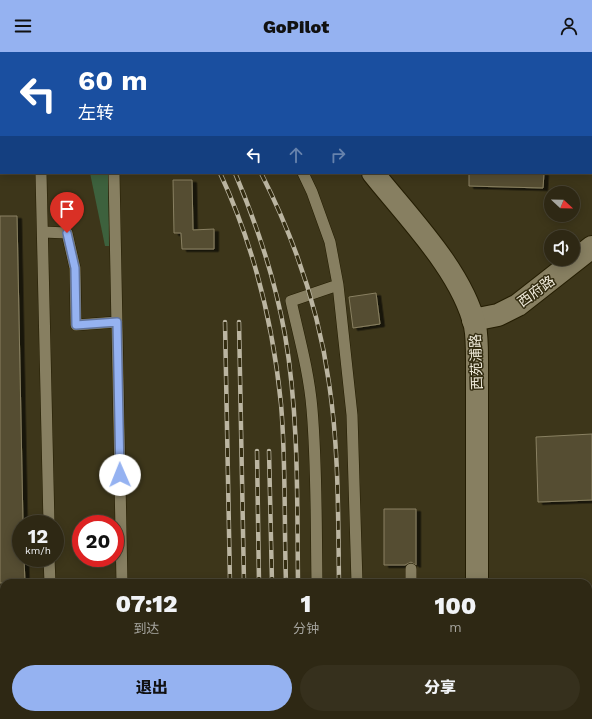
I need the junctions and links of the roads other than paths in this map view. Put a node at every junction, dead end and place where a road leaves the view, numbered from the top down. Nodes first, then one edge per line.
1 (41, 174) edge
2 (114, 174) edge
3 (303, 174) edge
4 (374, 174) edge
5 (43, 232) junction
6 (592, 247) edge
7 (338, 285) junction
8 (473, 320) junction
9 (117, 322) junction
10 (49, 515) edge
11 (49, 567) edge
12 (411, 569) dead end
13 (50, 579) edge
14 (122, 579) edge
15 (317, 579) edge
16 (358, 579) edge
17 (411, 579) edge
18 (477, 579) edge

1 - 5 lane
2 - 9 lane
3 - 7 lane
4 - 8 street, 西苑浦路
5 - 9 lane
5 - 10 lane
6 - 8 street, 西府路
7 - 15 lane
7 - 16 lane
8 - 18 street, 西苑浦路
9 - 14 lane
11 - 13 lane
12 - 17 lane

